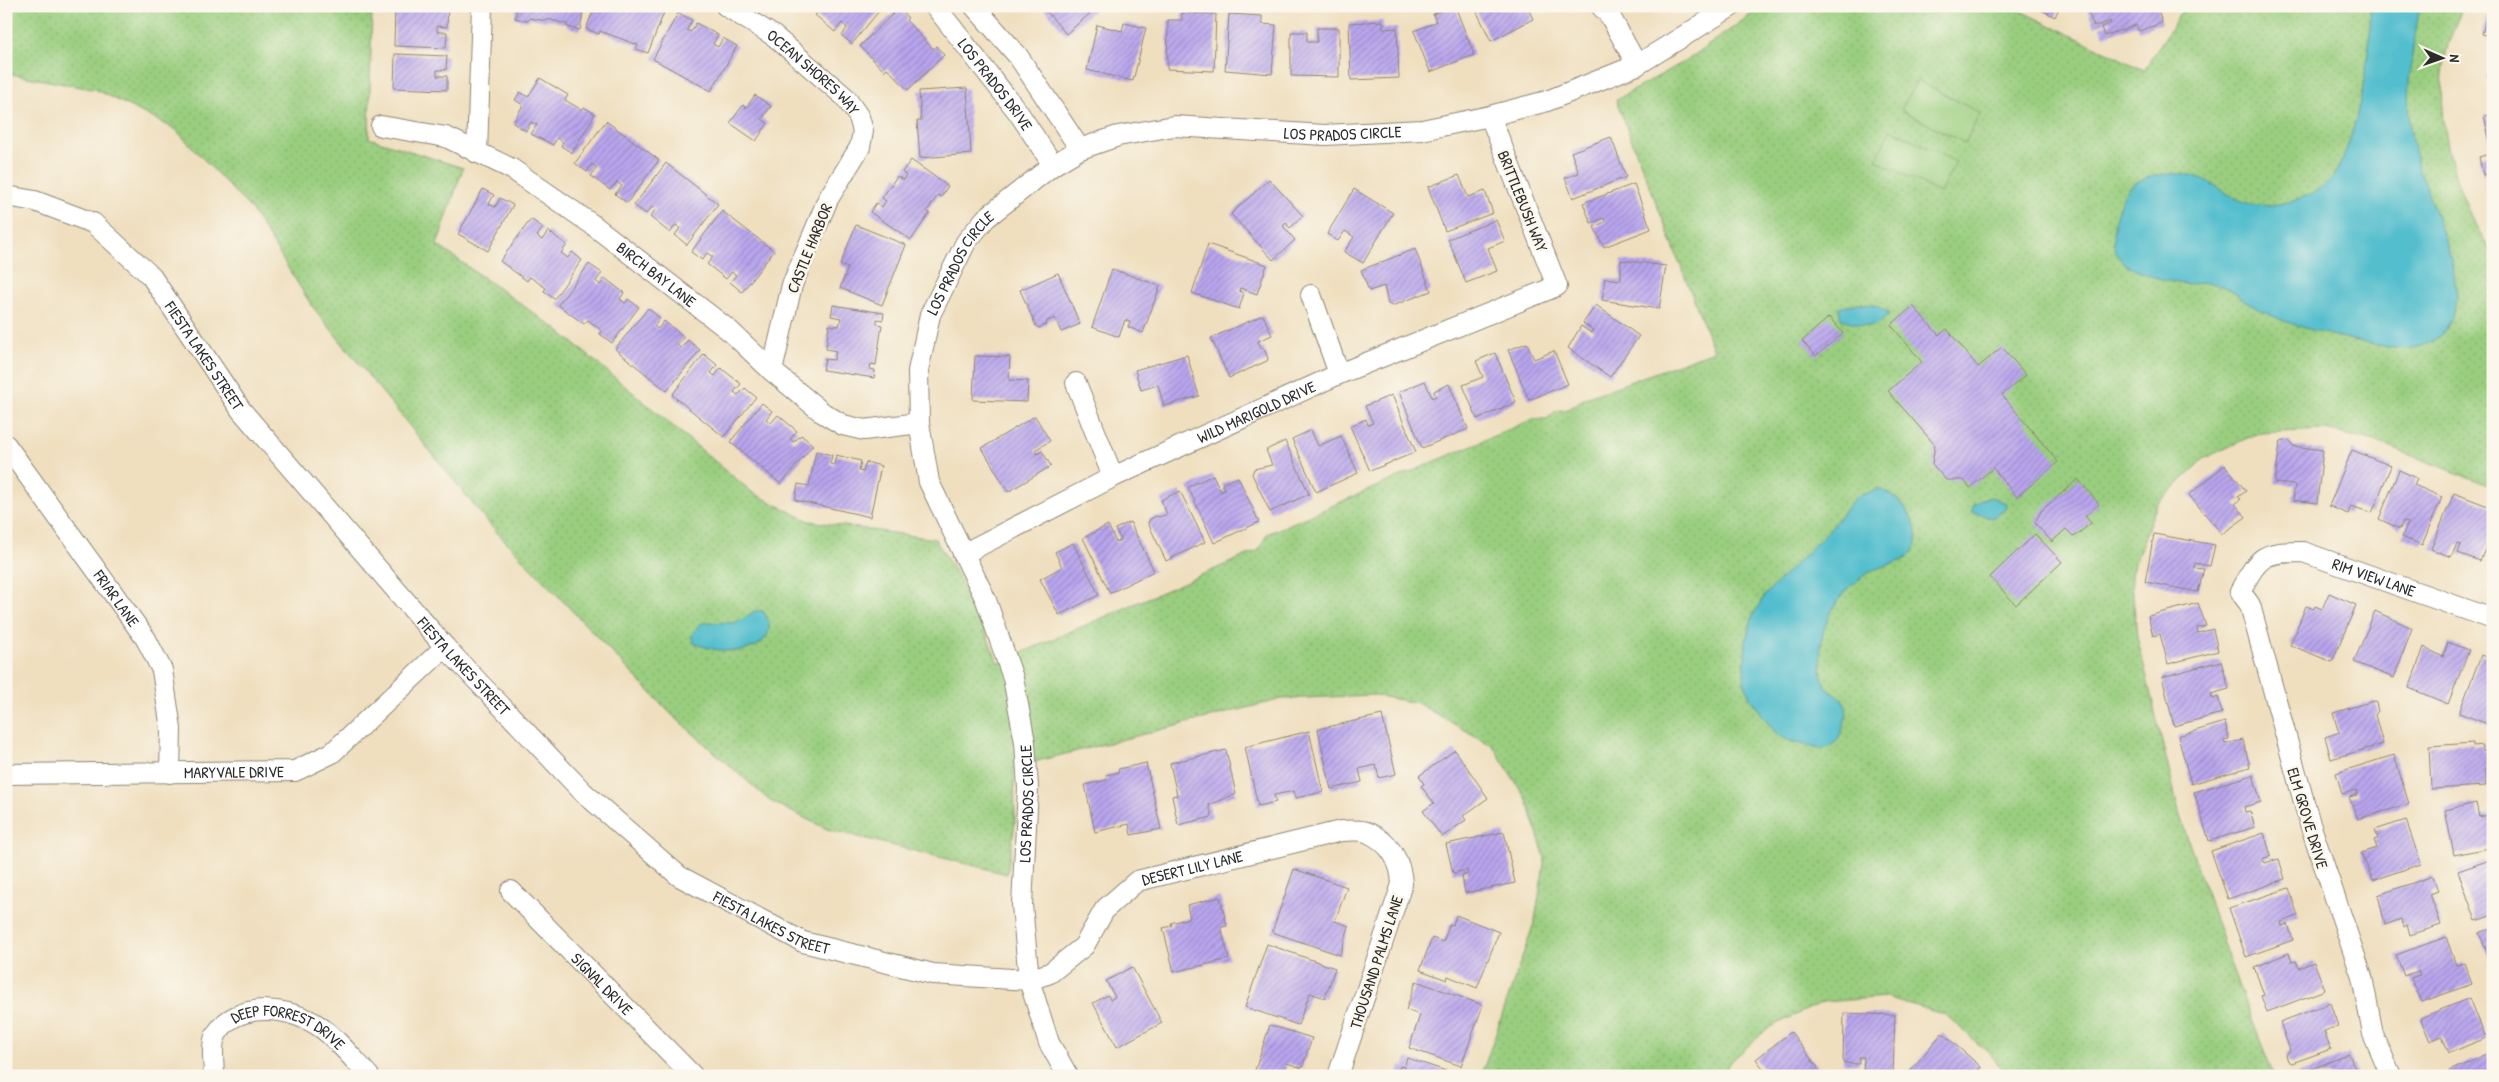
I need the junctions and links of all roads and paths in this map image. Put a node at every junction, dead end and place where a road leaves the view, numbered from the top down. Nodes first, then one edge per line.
1 (482, 6) edge
2 (726, 6) edge
3 (935, 6) edge
4 (974, 6) edge
5 (1601, 6) edge
6 (1732, 6) edge
7 (1637, 65) junction
8 (1490, 116) junction
9 (381, 126) dead end
10 (863, 131) joint
11 (1080, 149) junction
12 (477, 153) junction
13 (1053, 165) junction
14 (6, 196) edge
15 (1557, 286) joint
16 (1311, 295) dead end
17 (772, 371) junction
18 (1339, 374) junction
19 (1076, 383) dead end
20 (919, 424) junction
21 (6, 445) edge
22 (1113, 477) junction
23 (963, 554) junction
24 (2256, 562) joint
25 (2493, 619) edge
26 (445, 647) junction
27 (170, 773) junction
28 (6, 774) edge
29 (1391, 848) joint
30 (511, 891) dead end
31 (1029, 980) junction
32 (214, 1076) edge
33 (369, 1076) edge
34 (693, 1076) edge
35 (1068, 1076) edge
36 (1338, 1076) edge
37 (2391, 1076) edge

1 - 12 street
2 - 10 street, OCEAN SHORES WAY
3 - 13 street, LOS PRADOS DRIVE
4 - 11 street, LOS PRADOS DRIVE
5 - 7 street
6 - 7 street, LOS PRADOS CIRCLE
7 - 8 street, LOS PRADOS CIRCLE
8 - 11 street, LOS PRADOS CIRCLE
8 - 15 street, BRITTLEBUSH WAY
9 - 12 street, BIRCH BAY LANE
10 - 17 street, CASTLE HARBOR
11 - 13 street, LOS PRADOS CIRCLE
12 - 17 street, BIRCH BAY LANE
13 - 20 street, LOS PRADOS CIRCLE
14 - 26 street, FIESTA LAKES STREET
15 - 18 street, WILD MARIGOLD DRIVE
16 - 18 street
17 - 20 street, BIRCH BAY LANE
18 - 22 street, WILD MARIGOLD DRIVE
19 - 22 street
20 - 23 street, LOS PRADOS CIRCLE
21 - 27 street, FRIAR LANE
22 - 23 street, WILD MARIGOLD DRIVE
23 - 31 street, LOS PRADOS CIRCLE
24 - 25 street, RIM VIEW LANE
24 - 37 street, ELM GROVE DRIVE
26 - 27 street, MARYVALE DRIVE
26 - 31 street, FIESTA LAKES STREET
27 - 28 street, MARYVALE DRIVE
29 - 31 street, DESERT LILY LANE
29 - 36 street, THOUSAND PALMS LANE
30 - 34 street, SIGNAL DRIVE
31 - 35 street, LOS PRADOS CIRCLE
32 - 33 street, DEEP FORREST DRIVE

